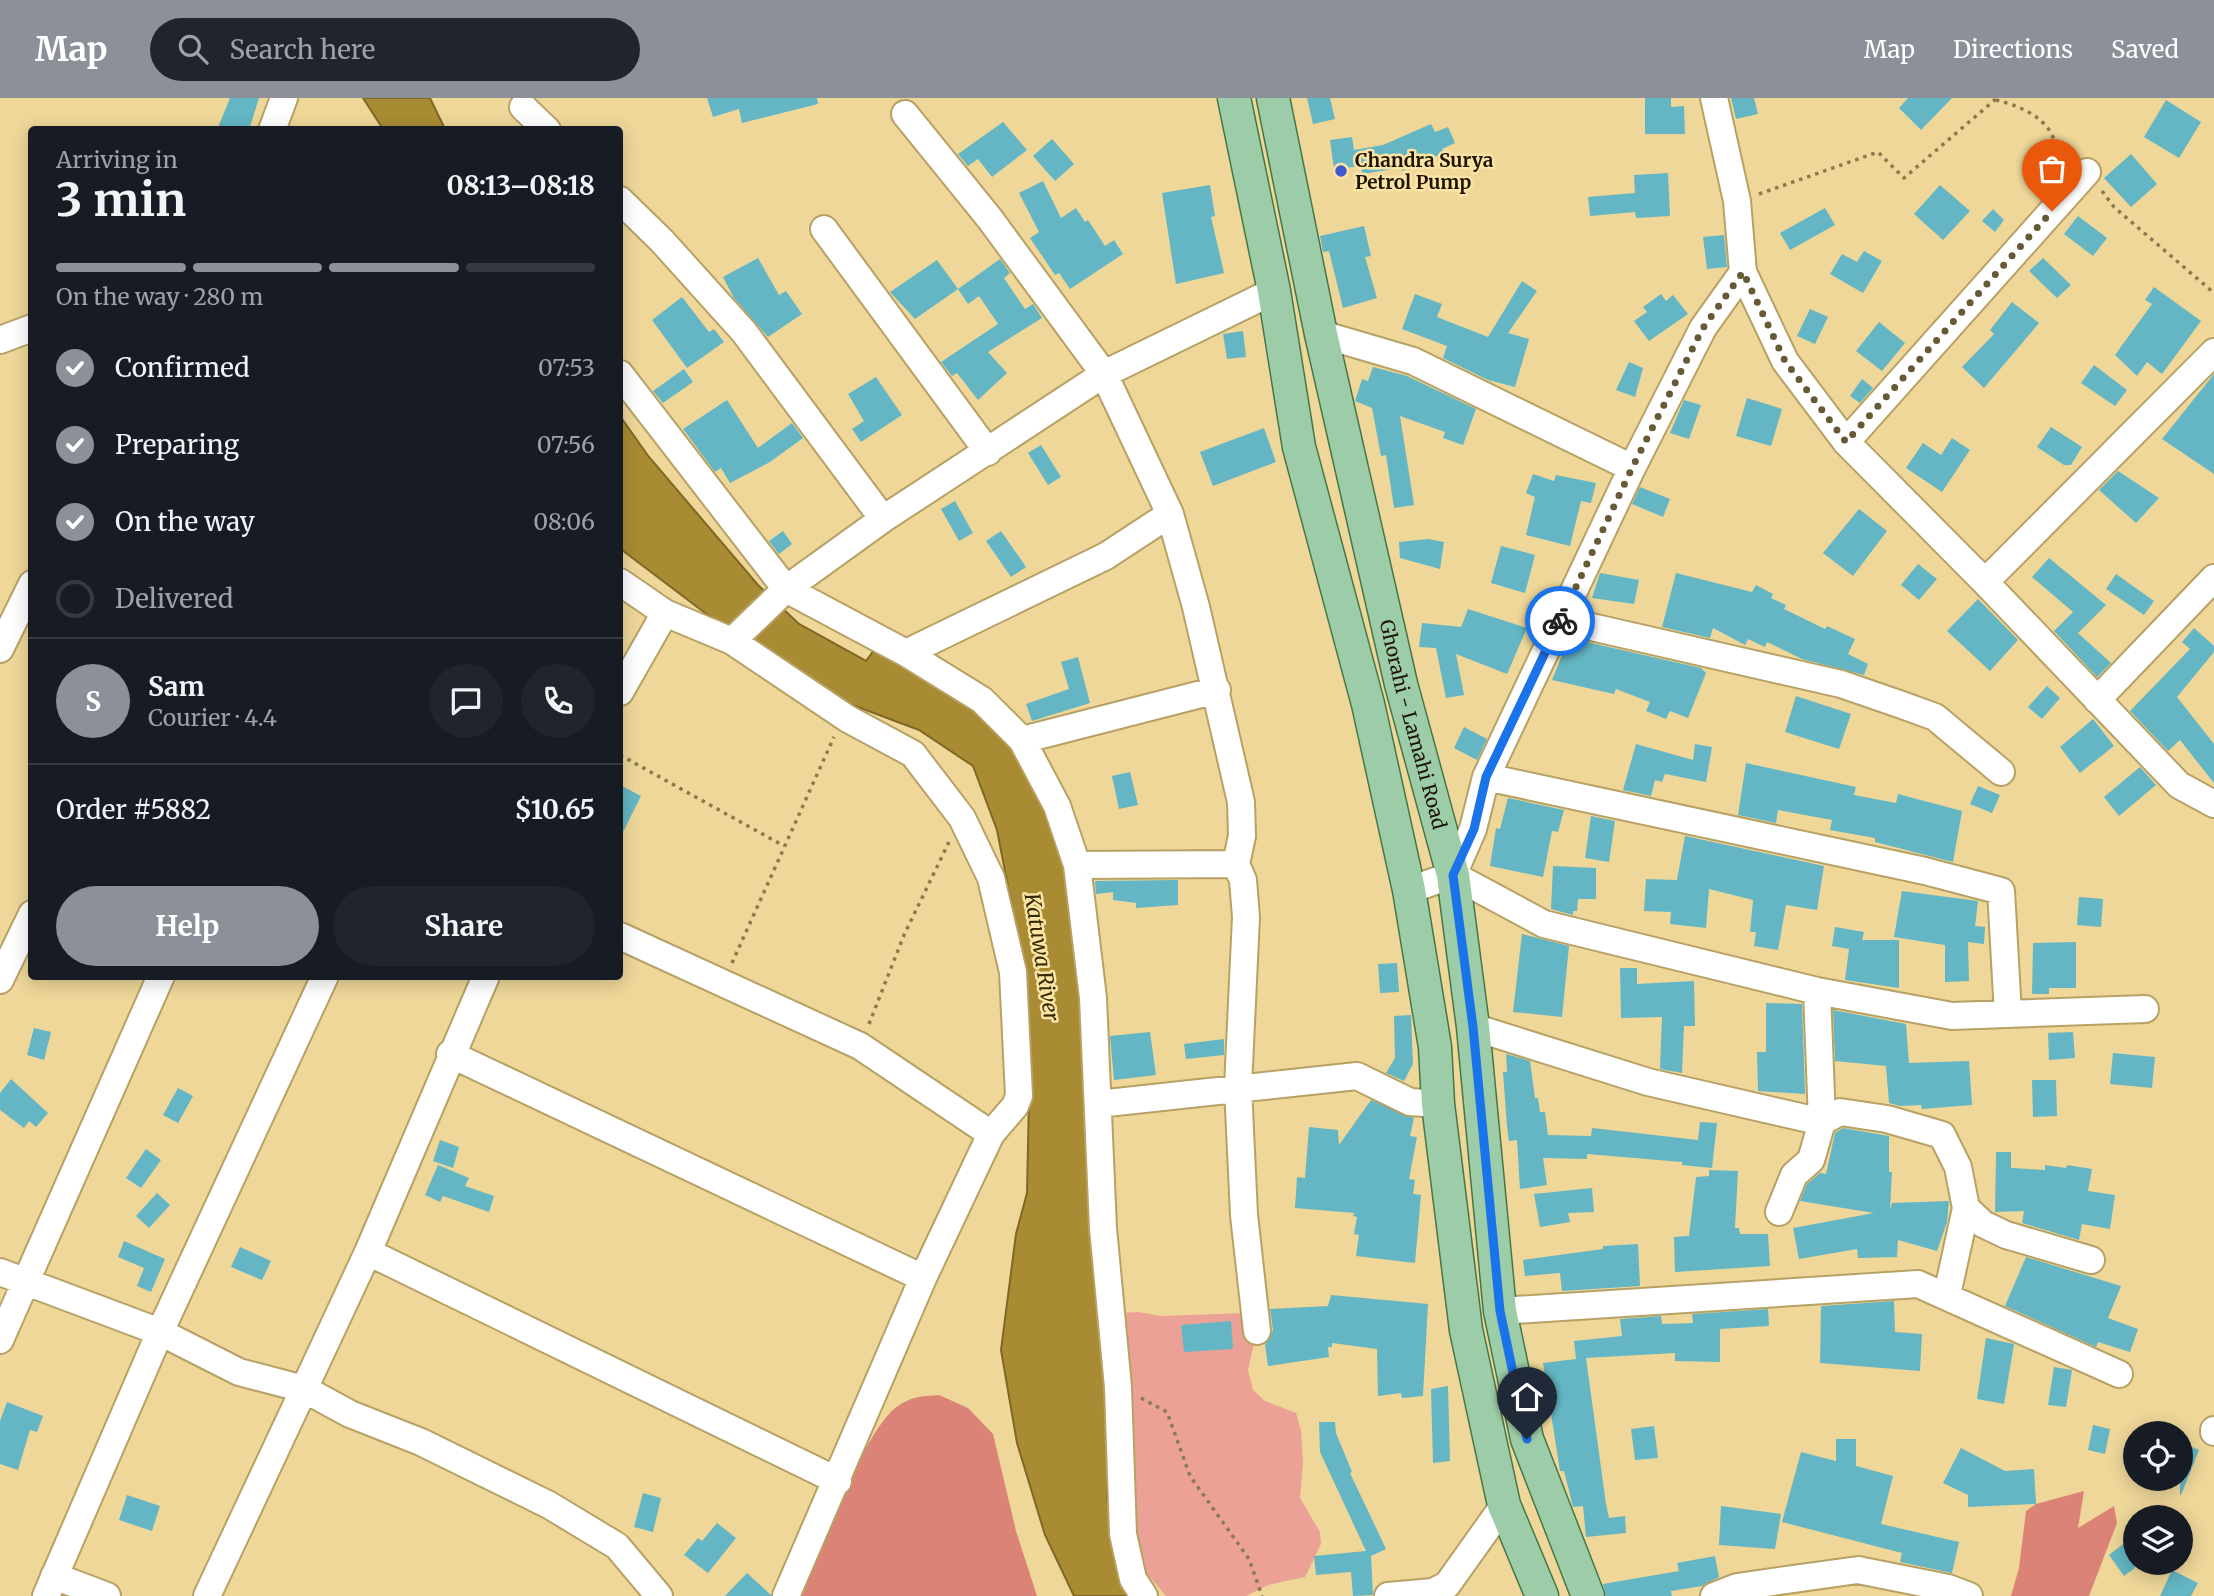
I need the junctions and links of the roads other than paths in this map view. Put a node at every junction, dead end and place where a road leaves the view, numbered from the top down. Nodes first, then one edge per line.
1 (284, 98) edge
2 (1234, 98) edge
3 (1273, 98) edge
4 (1714, 98) edge
5 (523, 107) dead end
6 (905, 114) dead end
7 (274, 126) edge
8 (543, 126) edge
9 (2087, 172) road end
10 (623, 203) edge
11 (824, 229) dead end
12 (1743, 272) junction
13 (1274, 291) junction
14 (28, 330) edge
15 (1321, 334) junction
16 (0, 340) edge
17 (2214, 352) edge
18 (1104, 374) junction
19 (623, 378) edge
20 (1846, 442) junction
21 (988, 452) junction
22 (1632, 468) junction
23 (1170, 514) junction
24 (883, 519) junction
25 (2214, 578) edge
26 (1985, 582) junction
27 (623, 584) edge
28 (786, 590) junction
29 (28, 594) edge
30 (665, 612) junction
31 (1561, 620) junction
32 (15, 626) edge
33 (732, 641) junction
34 (0, 649) edge
35 (906, 653) junction
36 (623, 687) edge
37 (1217, 690) junction
38 (2097, 700) junction
39 (1023, 740) junction
40 (2001, 772) dead end
41 (1486, 777) junction
42 (2214, 804) edge
43 (1236, 864) junction
44 (1077, 865) junction
45 (1453, 875) junction
46 (1409, 890) junction
47 (28, 922) edge
48 (623, 937) edge
49 (0, 980) edge
50 (159, 980) edge
51 (324, 980) edge
52 (484, 980) edge
53 (1817, 991) junction
54 (2145, 1009) dead end
55 (2008, 1014) junction
56 (1473, 1027) junction
57 (450, 1054) junction
58 (1238, 1087) junction
59 (1098, 1104) junction
60 (1438, 1104) junction
61 (1822, 1122) junction
62 (991, 1133) junction
63 (1966, 1208) junction
64 (1779, 1212) dead end
65 (368, 1252) junction
66 (2091, 1260) dead end
67 (0, 1272) edge
68 (923, 1278) junction
69 (25, 1282) junction
70 (1947, 1295) junction
71 (1500, 1311) junction
72 (1257, 1331) dead end
73 (160, 1332) junction
74 (0, 1340) edge
75 (2119, 1374) dead end
76 (304, 1389) junction
77 (838, 1480) junction
78 (1504, 1505) junction
79 (50, 1586) edge
80 (107, 1596) edge
81 (207, 1596) edge
82 (659, 1596) edge
83 (786, 1596) edge
84 (1144, 1596) edge
85 (1388, 1596) edge
86 (1542, 1596) edge
87 (1588, 1596) edge
88 (1714, 1596) edge
89 (1969, 1596) edge

1 - 7 street
2 - 13 main road, Ghorahi - Lamahi Road
3 - 15 main road, Ghorahi - Lamahi Road
4 - 12 street
5 - 8 street
6 - 18 street
9 - 20 street
10 - 24 street
11 - 21 street
12 - 20 street
12 - 22 street
13 - 18 street
13 - 46 main road, Ghorahi - Lamahi Road
14 - 16 street
15 - 22 street
15 - 45 main road, Ghorahi - Lamahi Road
17 - 26 street
18 - 21 street
18 - 23 street
19 - 28 street
20 - 26 street
21 - 24 street
22 - 31 street
23 - 35 street
23 - 37 street
24 - 28 street
25 - 38 street
26 - 38 street
27 - 30 street
28 - 33 street
28 - 35 street
29 - 32 street
30 - 33 street
30 - 36 street
31 - 40 street
31 - 41 street
32 - 34 street
33 - 62 street
35 - 39 street
37 - 39 street
37 - 43 street
38 - 42 street
39 - 44 street
41 - 45 street
41 - 55 street
43 - 44 street
43 - 58 street
44 - 59 street
45 - 46 street
45 - 53 street
45 - 56 main road, Ghorahi - Lamahi Road
46 - 60 main road, Ghorahi - Lamahi Road
47 - 49 street
48 - 62 street
50 - 69 street
51 - 73 street
52 - 57 street
53 - 55 street
53 - 61 street
54 - 55 street
56 - 61 street
56 - 71 main road, Ghorahi - Lamahi Road
57 - 65 street
57 - 68 street
58 - 59 street
58 - 60 street
58 - 72 street
59 - 84 street
60 - 78 main road, Ghorahi - Lamahi Road
61 - 63 street
61 - 64 street
62 - 68 street
63 - 66 street
63 - 70 street
65 - 76 street
65 - 77 street
67 - 69 street
68 - 77 street
69 - 73 street
69 - 74 street
70 - 71 street
70 - 75 street
71 - 87 main road, Ghorahi - Lamahi Road
73 - 76 street
73 - 79 street
76 - 81 street
76 - 82 street
77 - 83 street
78 - 85 street
78 - 86 main road, Ghorahi - Lamahi Road
79 - 80 street
88 - 89 street

